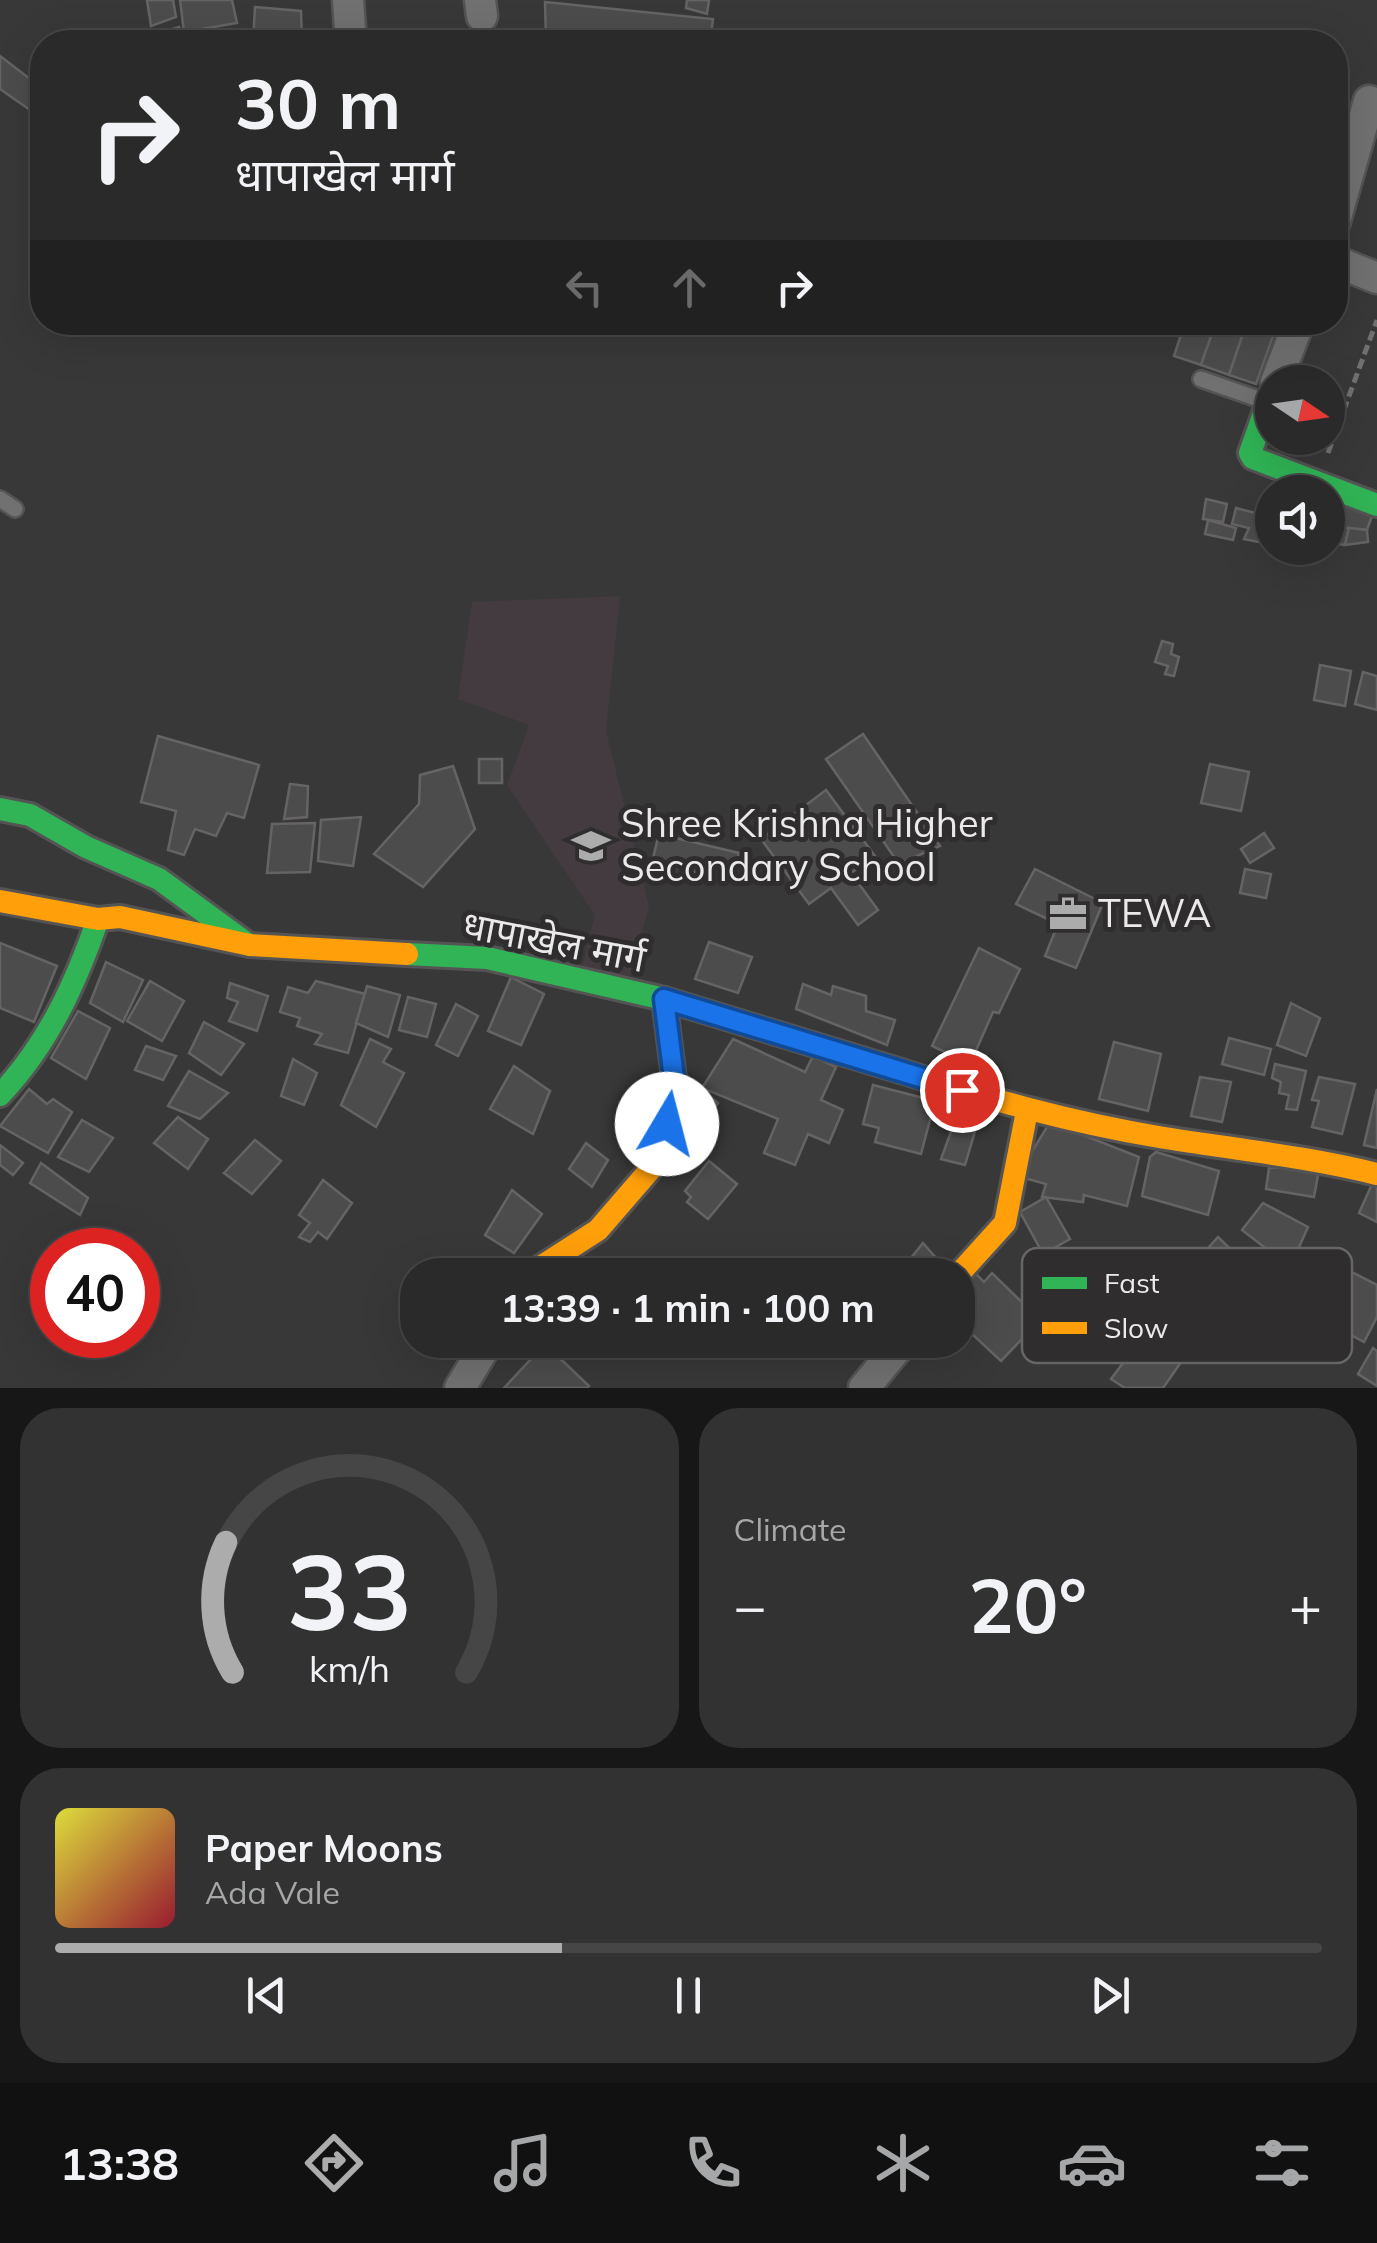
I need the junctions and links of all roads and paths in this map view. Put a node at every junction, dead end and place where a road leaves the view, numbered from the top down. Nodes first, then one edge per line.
1 (1374, 95) edge
2 (1348, 180) edge
3 (1348, 266) edge
4 (1377, 278) edge
5 (1377, 320) edge
6 (1295, 335) edge
7 (1283, 365) edge
8 (1202, 379) dead end
9 (1255, 389) edge
10 (1255, 439) edge
11 (1299, 475) edge
12 (1321, 475) edge
13 (1345, 493) edge
14 (0, 499) edge
15 (1377, 505) edge
16 (14, 509) dead end
17 (0, 809) edge
18 (0, 901) edge
19 (98, 919) junction
20 (250, 945) junction
21 (664, 999) junction
22 (0, 1095) edge
23 (1027, 1111) junction
24 (1377, 1174) edge
25 (554, 1258) edge
26 (974, 1258) edge
27 (478, 1358) edge
28 (889, 1358) edge
29 (460, 1388) edge
30 (864, 1388) edge

1 - 2 street
3 - 4 street
5 - 12 path
6 - 7 street
8 - 9 lane
10 - 11 main road
13 - 15 main road
14 - 16 lane
17 - 20 main road
18 - 19 main road, धापाखेल मार्ग
19 - 20 main road, धापाखेल मार्ग
19 - 22 main road
20 - 21 main road, धापाखेल मार्ग
21 - 23 main road, धापाखेल मार्ग
21 - 25 main road
23 - 24 main road, धापाखेल मार्ग
23 - 26 main road
27 - 29 street
28 - 30 street

